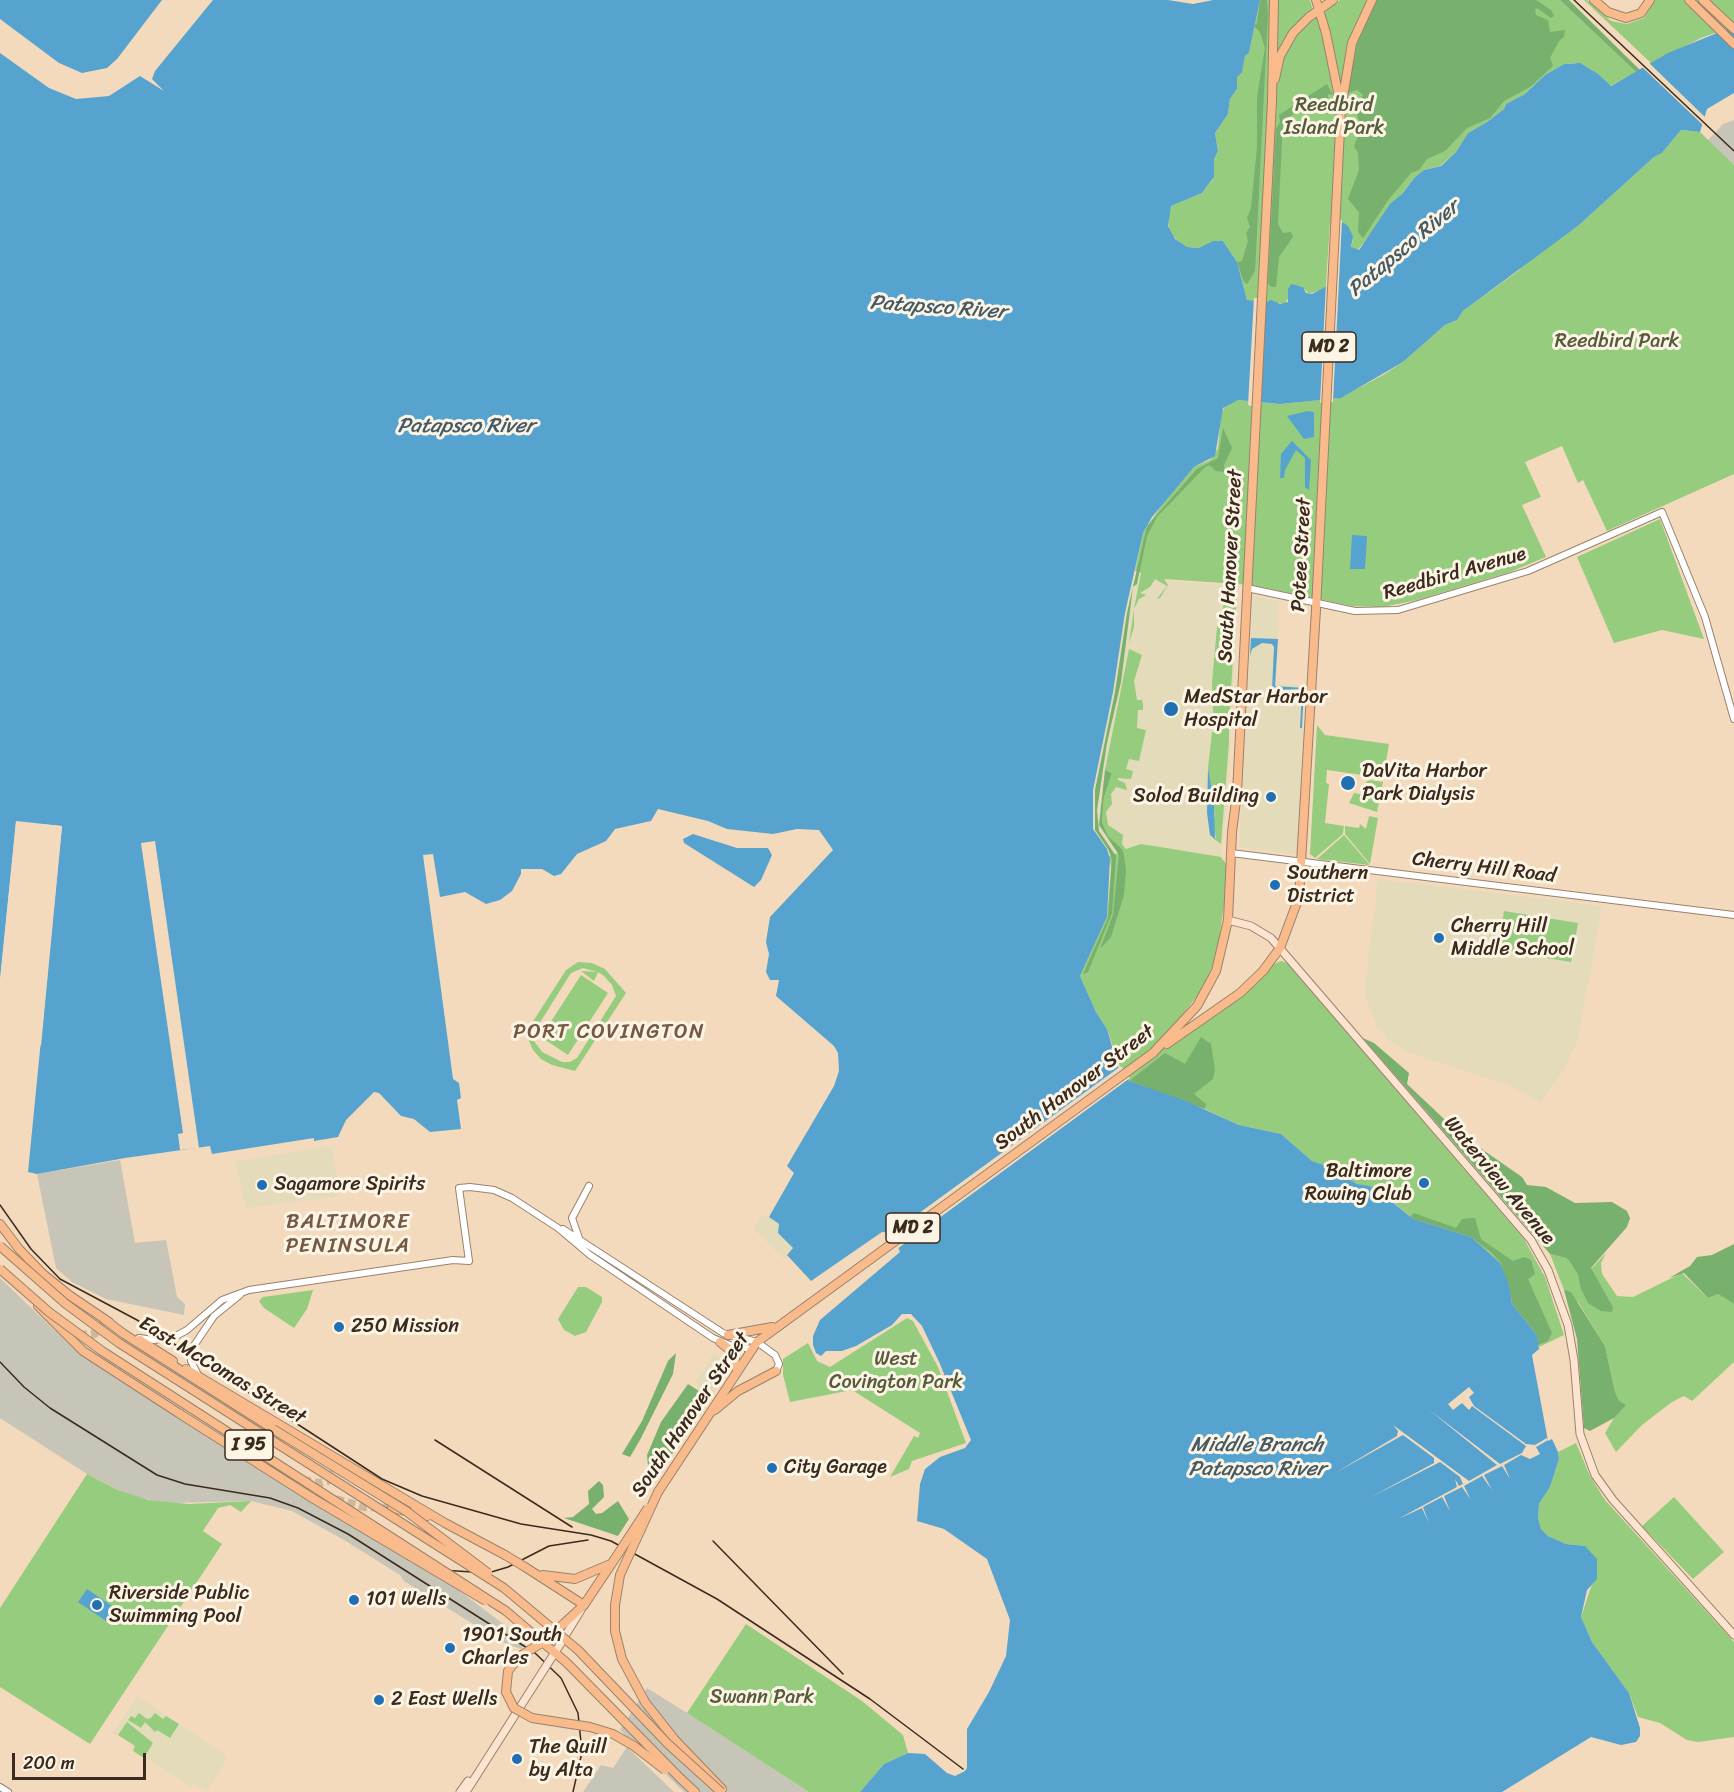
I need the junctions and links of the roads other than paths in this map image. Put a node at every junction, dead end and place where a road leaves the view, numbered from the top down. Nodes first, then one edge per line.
1 (1274, 0) edge
2 (1316, 0) edge
3 (1333, 0) edge
4 (1372, 0) edge
5 (1594, 0) edge
6 (1650, 0) edge
7 (1689, 0) edge
8 (1703, 0) edge
9 (1319, 9) junction
10 (1734, 29) edge
11 (1734, 44) edge
12 (1272, 101) junction
13 (1341, 110) junction
14 (1247, 588) junction
15 (1317, 603) junction
16 (1734, 719) edge
17 (1231, 853) junction
18 (1302, 862) junction
19 (1734, 915) edge
20 (1227, 920) junction
21 (1280, 948) junction
22 (1153, 1053) junction
23 (589, 1186) dead end
24 (0, 1224) edge
25 (558, 1228) junction
26 (579, 1239) junction
27 (0, 1246) edge
28 (0, 1269) edge
29 (249, 1290) junction
30 (35, 1304) dead end
31 (103, 1321) junction
32 (779, 1325) junction
33 (728, 1335) junction
34 (134, 1336) junction
35 (720, 1342) junction
36 (757, 1342) junction
37 (752, 1349) junction
38 (776, 1371) joint
39 (737, 1372) junction
40 (200, 1377) junction
41 (704, 1422) junction
42 (318, 1448) junction
43 (334, 1463) dead end
44 (658, 1492) junction
45 (392, 1508) tunnel mouth
46 (445, 1523) junction
47 (612, 1563) junction
48 (525, 1567) junction
49 (575, 1579) junction
50 (504, 1588) junction
51 (562, 1591) junction
52 (584, 1605) junction
53 (506, 1611) junction
54 (1734, 1635) edge
55 (503, 1733) junction
56 (681, 1779) junction
57 (0, 1787) edge
58 (8, 1792) edge
59 (460, 1792) edge
60 (466, 1792) edge
61 (695, 1792) edge
62 (723, 1792) edge

1 - 12 main road, South Hanover Street
2 - 9 main road
3 - 9 main road, MD 2
4 - 13 main road, Potee Street / MD 2
5 - 6 highway
7 - 11 main road
8 - 10 main road
9 - 12 main road, MD 2
9 - 13 main road
12 - 14 main road, South Hanover Street / MD 2
13 - 15 main road, Potee Street / MD 2
14 - 15 street, Reedbird Avenue
14 - 17 main road, South Hanover Street / MD 2
15 - 16 street, Reedbird Avenue
15 - 18 main road, Potee Street / MD 2
17 - 18 street, Cherry Hill Road
17 - 20 main road, South Hanover Street / MD 2
18 - 19 street, Cherry Hill Road
18 - 21 main road, Potee Street / MD 2
20 - 21 main road, Waterview Avenue
20 - 22 main road, South Hanover Street / MD 2
21 - 22 main road, Potee Street / MD 2
21 - 54 main road, Waterview Avenue
22 - 32 main road, South Hanover Street / MD 2
23 - 26 street
24 - 31 main road, East McComas Street
25 - 26 street
25 - 29 street
25 - 35 street
26 - 33 street
27 - 50 highway, I 95, bridge
28 - 53 highway, I 95, bridge
29 - 34 street
29 - 40 street
30 - 53 highway, bridge
31 - 34 main road, East McComas Street
31 - 50 highway, bridge
32 - 33 main road
32 - 36 main road, South Hanover Street / MD 2
33 - 36 street
34 - 40 main road, East McComas Street
35 - 37 street
35 - 39 main road
36 - 37 main road, South Hanover Street / MD 2
36 - 38 street
37 - 39 main road, South Hanover Street / MD 2
38 - 41 main road
39 - 41 main road, South Hanover Street / MD 2
40 - 42 main road, East McComas Street
41 - 44 main road, South Hanover Street / MD 2
42 - 43 main road
42 - 46 main road, East McComas Street
44 - 47 main road, South Hanover Street / MD 2, bridge
44 - 62 highway, bridge
45 - 46 main road, East McComas Street
46 - 48 main road, East McComas Street, bridge
47 - 49 main road
47 - 52 main road, South Hanover Street / MD 2
48 - 49 main road
48 - 51 main road
49 - 51 main road
50 - 62 highway, I 95, bridge
51 - 52 main road
52 - 55 main road, South Hanover Street / MD 2, bridge
52 - 56 highway, bridge
53 - 56 highway, I 95, bridge
55 - 59 main road, South Hanover Street / MD 2
55 - 60 main road, South Hanover Street / MD 2
56 - 61 highway, I 95
57 - 58 street

